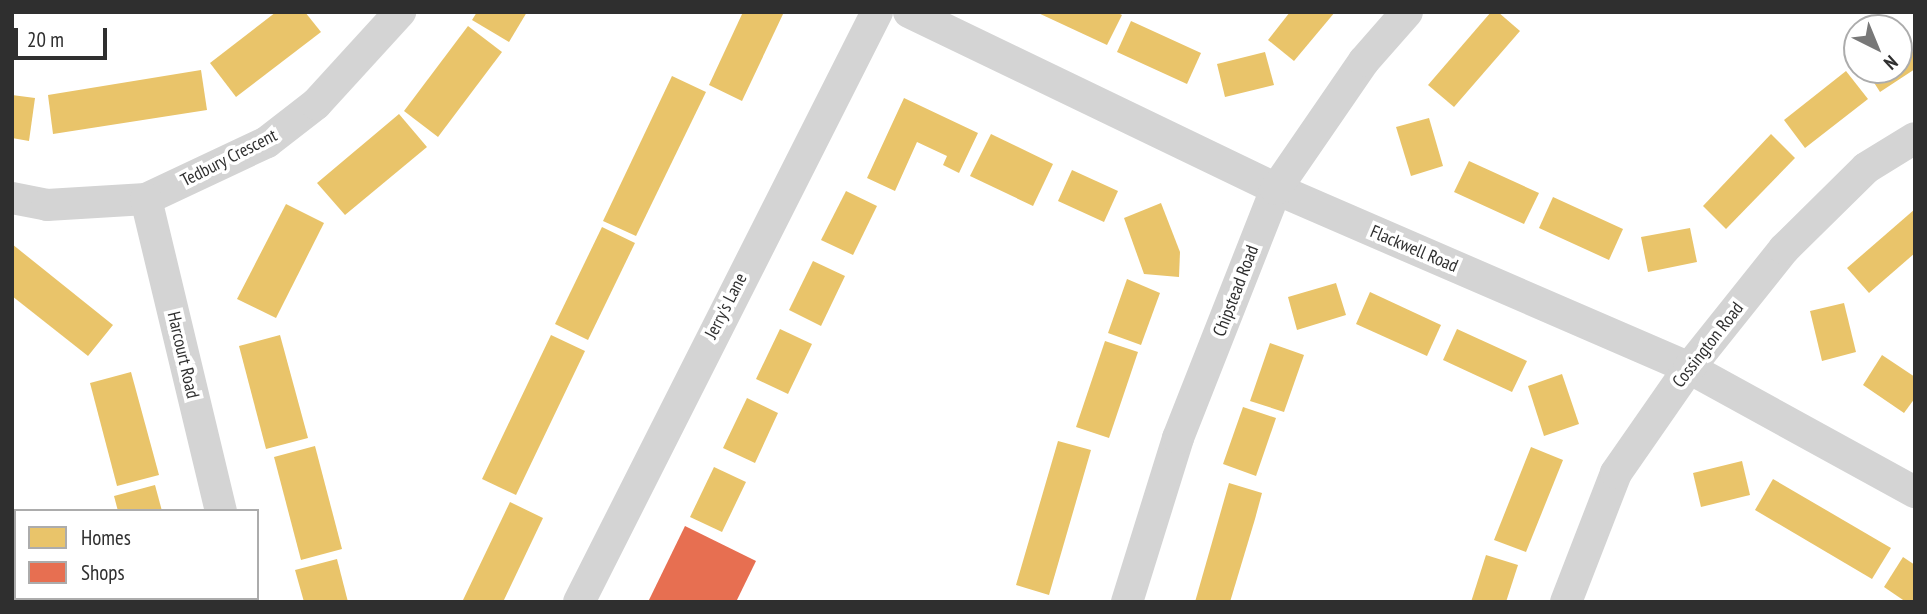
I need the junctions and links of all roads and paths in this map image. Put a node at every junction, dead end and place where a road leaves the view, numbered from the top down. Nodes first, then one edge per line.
1 (400, 12) edge
2 (877, 12) edge
3 (909, 12) edge
4 (1407, 12) edge
5 (1915, 138) edge
6 (1276, 189) junction
7 (12, 198) edge
8 (146, 199) junction
9 (1689, 368) junction
10 (1915, 492) edge
11 (221, 509) edge
12 (579, 602) edge
13 (1127, 602) edge
14 (1566, 602) edge

1 - 8 street, Tedbury Crescent
2 - 12 street, Jerry's Lane
3 - 6 street, Flackwell Road
4 - 6 street, Chipstead Road
5 - 9 street, Cossington Road
6 - 9 street, Flackwell Road
6 - 13 street, Chipstead Road
7 - 8 street, Tedbury Crescent
8 - 11 street, Harcourt Road
9 - 10 street, Flackwell Road
9 - 14 street, Cossington Road

